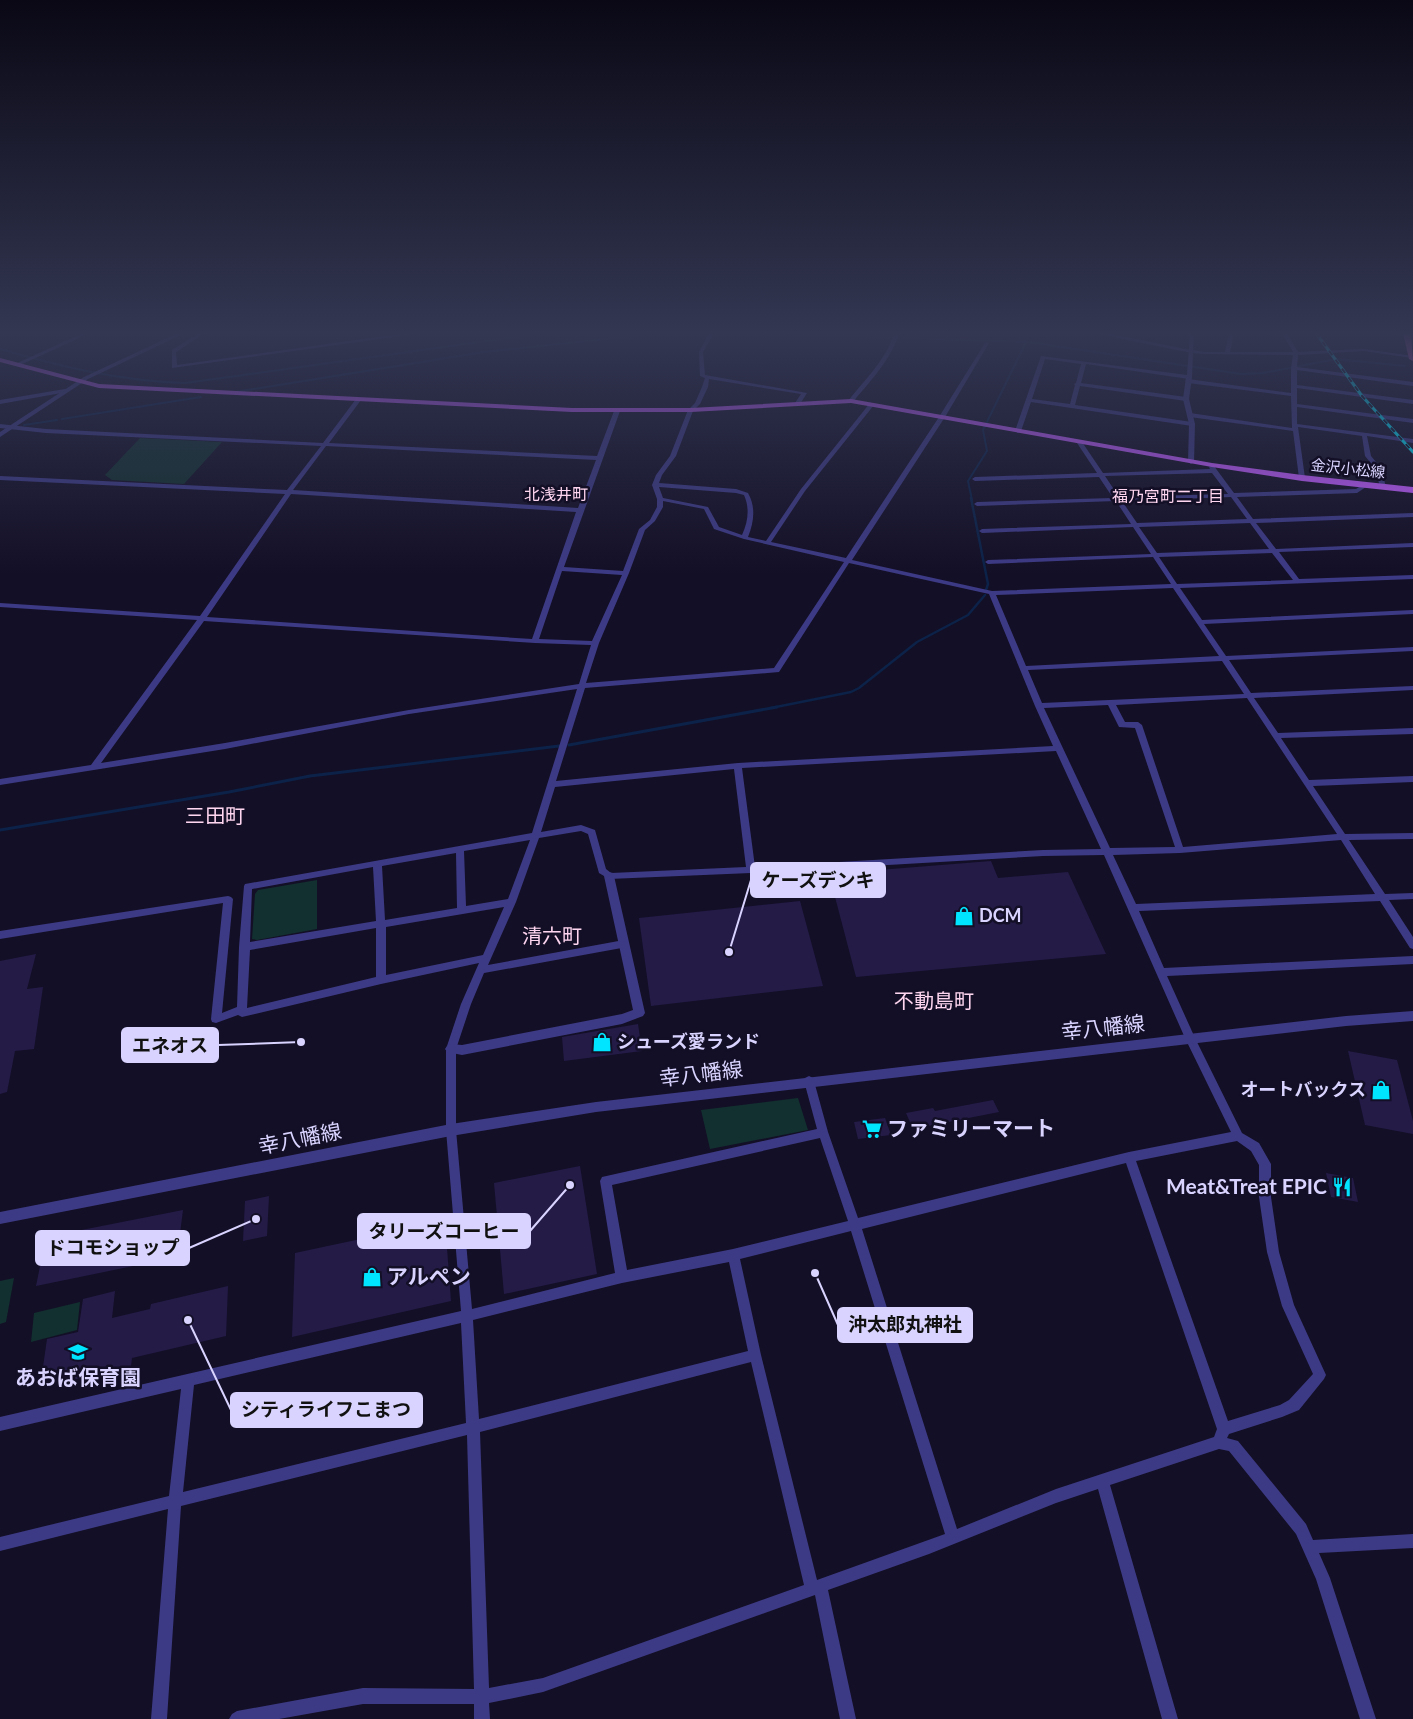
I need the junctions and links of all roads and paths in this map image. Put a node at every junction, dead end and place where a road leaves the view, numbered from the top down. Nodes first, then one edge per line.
1 (33, 413) edge
2 (348, 413) edge
3 (616, 413) edge
4 (690, 413) edge
5 (864, 413) edge
6 (922, 413) edge
7 (944, 413) edge
8 (1024, 413) edge
9 (1116, 413) edge
10 (1294, 413) edge
11 (1355, 413) edge
12 (1190, 415) joint
13 (942, 417) junction
14 (1413, 421) edge
15 (1192, 424) junction
16 (0, 426) edge
17 (12, 428) junction
18 (1295, 428) junction
19 (1018, 431) junction
20 (1364, 434) junction
21 (0, 435) edge
22 (1413, 441) edge
23 (1080, 443) junction
24 (325, 444) junction
25 (599, 458) junction
26 (1191, 462) junction
27 (1213, 468) junction
28 (1102, 475) junction
29 (0, 478) edge
30 (1302, 478) junction
31 (975, 479) dead end
32 (656, 484) junction
33 (1366, 485) junction
34 (1383, 487) junction
35 (1413, 490) edge
36 (289, 492) junction
37 (1232, 495) junction
38 (660, 498) junction
39 (1118, 499) junction
40 (977, 504) dead end
41 (580, 510) junction
42 (1413, 515) edge
43 (1251, 521) junction
44 (1136, 526) junction
45 (982, 532) dead end
46 (745, 536) junction
47 (768, 542) junction
48 (1413, 545) edge
49 (1274, 550) junction
50 (1155, 555) junction
51 (848, 560) junction
52 (988, 562) dead end
53 (559, 569) junction
54 (626, 573) junction
55 (1413, 576) edge
56 (1297, 581) junction
57 (1174, 586) junction
58 (992, 593) junction
59 (0, 605) edge
60 (1413, 612) edge
61 (202, 619) junction
62 (1199, 622) junction
63 (536, 641) junction
64 (595, 643) junction
65 (1413, 649) edge
66 (1224, 659) junction
67 (1024, 668) junction
68 (582, 686) junction
69 (1413, 688) edge
70 (1249, 696) junction
71 (1111, 703) junction
72 (1039, 706) junction
73 (1413, 731) edge
74 (1276, 736) junction
75 (1058, 748) junction
76 (738, 766) junction
77 (94, 767) junction
78 (1413, 778) edge
79 (0, 782) edge
80 (1307, 783) junction
81 (553, 784) junction
82 (1413, 836) edge
83 (535, 837) junction
84 (1343, 837) junction
85 (1180, 850) junction
86 (460, 851) junction
87 (1106, 852) junction
88 (377, 864) junction
89 (751, 870) junction
90 (610, 876) junction
91 (1413, 896) edge
92 (1383, 898) junction
93 (511, 902) junction
94 (1134, 908) junction
95 (462, 910) junction
96 (381, 922) junction
97 (0, 935) edge
98 (624, 944) junction
99 (1413, 945) edge
100 (244, 947) junction
101 (487, 958) junction
102 (1413, 960) edge
103 (482, 970) junction
104 (1161, 972) junction
105 (381, 980) junction
106 (242, 1009) junction
107 (1413, 1016) edge
108 (1190, 1038) junction
109 (451, 1049) junction
110 (810, 1081) junction
111 (451, 1130) junction
112 (823, 1132) junction
113 (1238, 1136) junction
114 (1129, 1157) junction
115 (0, 1218) edge
116 (855, 1225) junction
117 (733, 1255) junction
118 (622, 1278) junction
119 (467, 1316) junction
120 (755, 1356) junction
121 (188, 1381) junction
122 (0, 1424) edge
123 (473, 1426) junction
124 (1222, 1435) junction
125 (1102, 1481) junction
126 (175, 1501) junction
127 (953, 1537) junction
128 (1413, 1541) edge
129 (0, 1544) edge
130 (1309, 1546) junction
131 (816, 1587) junction
132 (482, 1697) junction
133 (159, 1719) edge
134 (236, 1719) edge
135 (482, 1719) edge
136 (848, 1719) edge
137 (1170, 1719) edge
138 (1368, 1719) edge

1 - 17 street
2 - 24 street
3 - 25 street
4 - 32 street
5 - 47 street
6 - 13 main road, 金沢小松線
7 - 13 street
8 - 19 street
9 - 15 street
10 - 18 street
11 - 14 street
12 - 15 street
12 - 18 street
13 - 19 main road, 金沢小松線
13 - 51 street
15 - 26 street
16 - 17 street
17 - 21 street
17 - 24 street
18 - 20 street
18 - 30 street
19 - 23 main road, 金沢小松線
20 - 22 street
20 - 34 street
23 - 26 main road, 金沢小松線
23 - 28 street
24 - 25 street
24 - 36 street
25 - 41 street
26 - 27 main road, 金沢小松線
27 - 28 street
27 - 30 main road, 金沢小松線
27 - 37 street
28 - 31 street
28 - 39 street
29 - 36 street
30 - 33 main road, 金沢小松線
32 - 38 street
32 - 46 street
33 - 34 main road, 金沢小松線
33 - 37 street
34 - 35 main road, 金沢小松線
36 - 41 street
36 - 61 street
37 - 39 street
37 - 43 street
38 - 46 street
38 - 54 street
39 - 40 street
39 - 44 street
41 - 53 street
42 - 43 street
43 - 44 street
43 - 49 street
44 - 45 street
44 - 50 street
46 - 47 street
47 - 51 street
48 - 49 street
49 - 50 street
49 - 56 street
50 - 52 street
50 - 57 street
51 - 58 street
51 - 68 street
53 - 54 street
53 - 63 street
54 - 64 street
55 - 56 street
56 - 57 street
57 - 58 street
57 - 62 street
58 - 67 street
59 - 61 street
60 - 62 street
61 - 63 street
61 - 77 street
62 - 66 street
63 - 64 street
64 - 68 street
65 - 66 street
66 - 67 street
66 - 70 street
67 - 72 street
68 - 77 street
68 - 81 street
69 - 70 street
70 - 71 street
70 - 74 street
71 - 72 street
71 - 85 street
72 - 75 street
73 - 74 street
74 - 80 street
75 - 76 street
75 - 87 street
76 - 81 street
76 - 89 street
77 - 79 street
78 - 80 street
80 - 84 street
81 - 83 street
82 - 84 street
83 - 86 street
83 - 90 street
83 - 93 street
84 - 85 street
84 - 92 street
85 - 87 street
86 - 88 street
86 - 95 street
87 - 89 street
87 - 94 street
88 - 96 street
88 - 100 street
89 - 90 street
90 - 98 street
91 - 92 street
92 - 94 street
92 - 99 street
93 - 95 street
93 - 101 street
94 - 104 street
95 - 96 street
96 - 100 street
96 - 105 street
97 - 106 street
98 - 103 street
98 - 109 street
100 - 106 street
101 - 103 street
101 - 105 street
102 - 104 street
103 - 109 street
104 - 108 street
105 - 106 street
107 - 108 street, 幸八幡線
108 - 110 street, 幸八幡線
108 - 113 street
109 - 111 street
110 - 111 street, 幸八幡線
110 - 112 street
111 - 115 street, 幸八幡線
111 - 119 street
112 - 116 street
112 - 118 street
113 - 114 street
113 - 124 street
114 - 116 street
114 - 124 street
116 - 117 street
116 - 127 street
117 - 118 street
117 - 120 street
118 - 119 street
119 - 121 street
119 - 123 street
120 - 123 street
120 - 131 street
121 - 122 street
121 - 126 street
123 - 126 street
123 - 132 street
124 - 125 street
124 - 130 street
125 - 127 street
125 - 137 street
126 - 129 street
126 - 133 street
127 - 131 street
128 - 130 street
130 - 138 street
131 - 132 street
131 - 136 street
132 - 134 street
132 - 135 street

